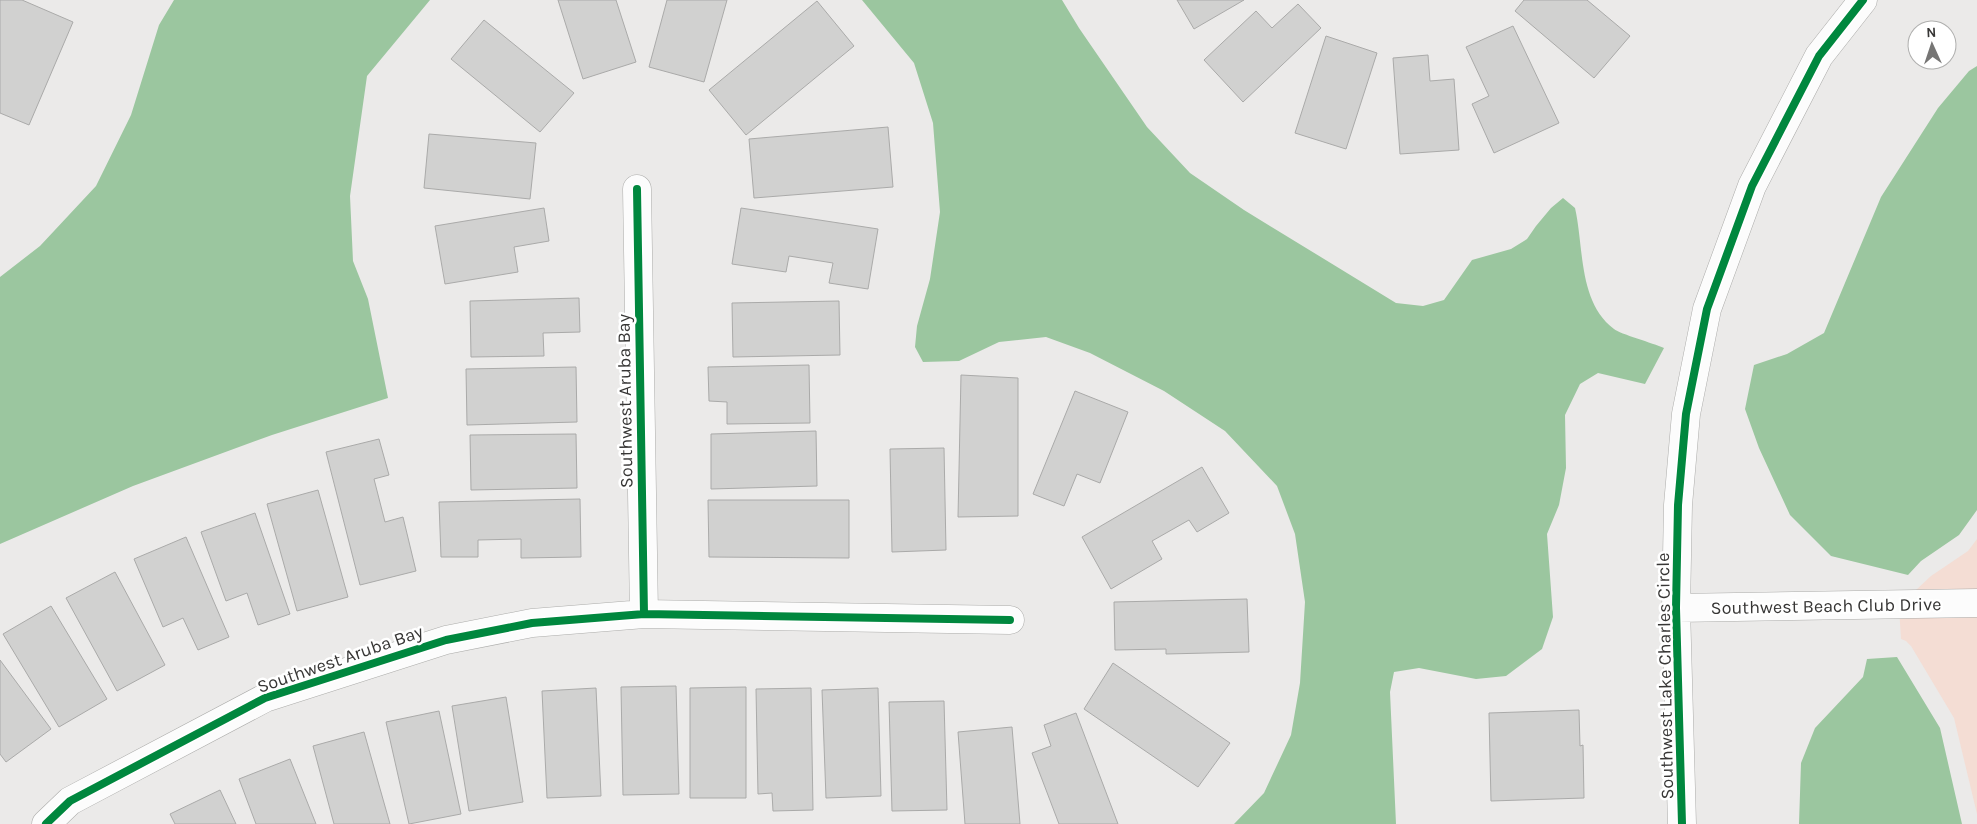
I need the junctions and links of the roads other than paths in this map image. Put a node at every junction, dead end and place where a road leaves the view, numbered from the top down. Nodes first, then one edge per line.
1 (1863, 0) edge
2 (637, 189) dead end
3 (1977, 603) edge
4 (1676, 608) junction
5 (644, 614) junction
6 (1010, 620) dead end
7 (46, 824) edge
8 (1682, 824) edge

1 - 4 street, Southwest Lake Charles Circle
2 - 5 street, Southwest Aruba Bay
3 - 4 street, Southwest Beach Club Drive
4 - 8 street, Southwest Lake Charles Circle
5 - 6 street, Southwest Aruba Bay
5 - 7 street, Southwest Aruba Bay

